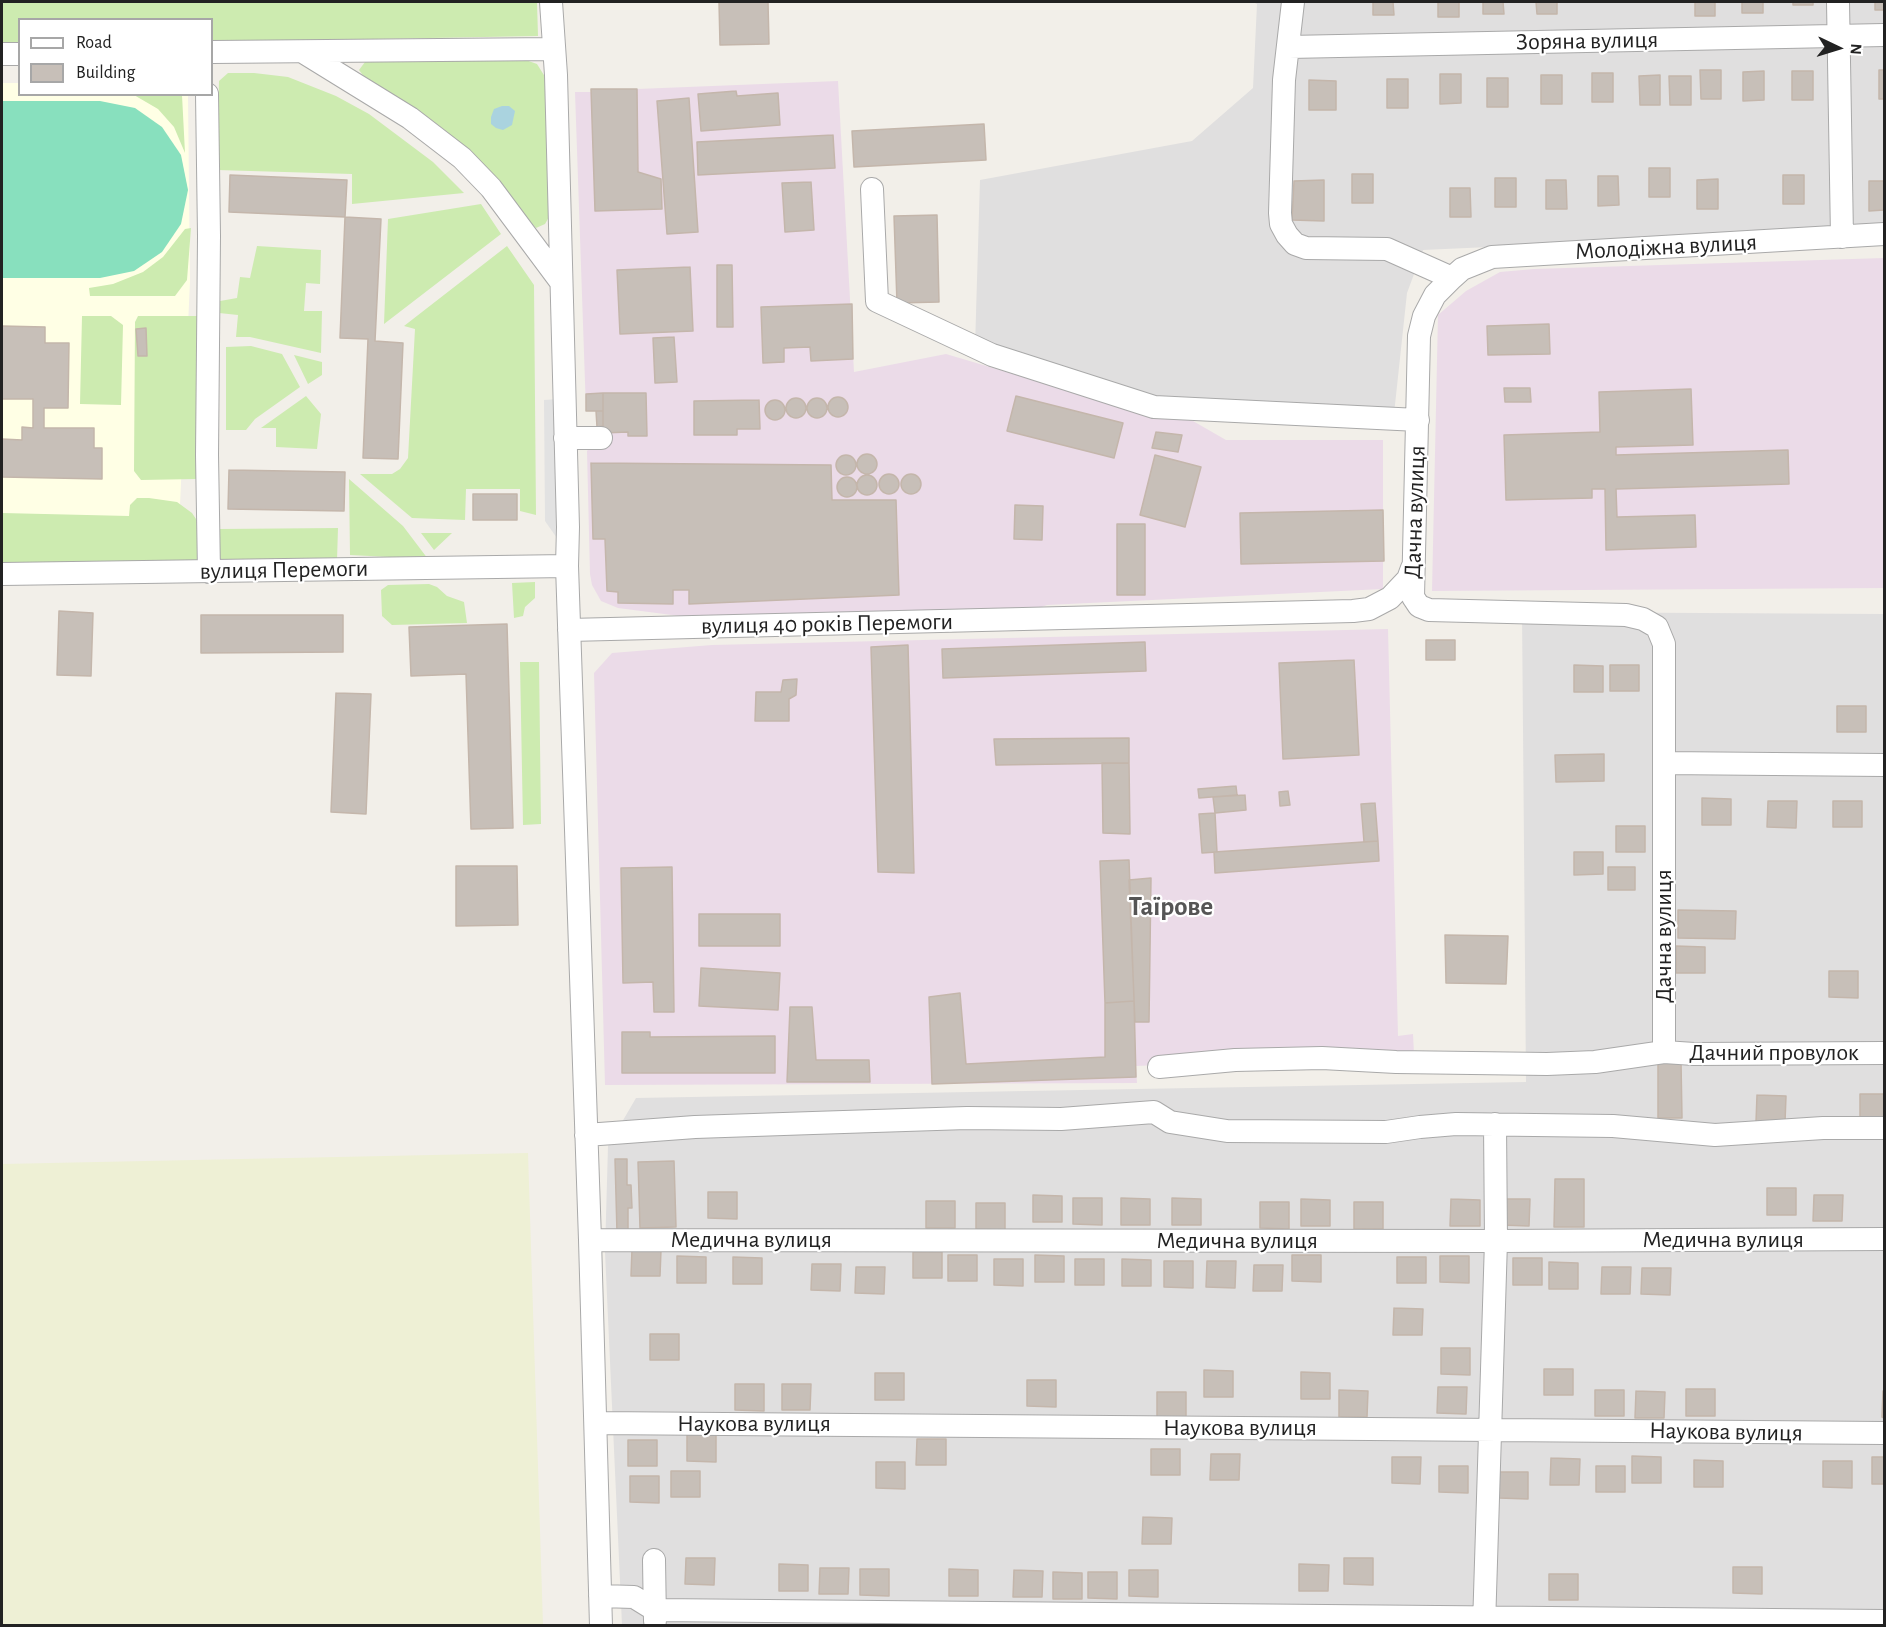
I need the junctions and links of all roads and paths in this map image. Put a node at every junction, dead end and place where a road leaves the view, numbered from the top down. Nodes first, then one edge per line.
1 (551, 2) edge
2 (1293, 2) edge
3 (1838, 2) edge
4 (1884, 35) edge
5 (1839, 36) junction
6 (1289, 47) junction
7 (554, 49) junction
8 (213, 52) edge
9 (303, 52) junction
10 (2, 54) edge
11 (18, 54) edge
12 (207, 96) edge
13 (872, 189) dead end
14 (1884, 234) edge
15 (1842, 237) junction
16 (1452, 278) junction
17 (561, 282) junction
18 (1418, 420) junction
19 (565, 438) junction
20 (601, 438) dead end
21 (1413, 565) junction
22 (567, 566) junction
23 (209, 572) junction
24 (2, 574) edge
25 (569, 630) junction
26 (1664, 763) junction
27 (1884, 765) edge
28 (1664, 1052) junction
29 (1884, 1053) edge
30 (1159, 1067) dead end
31 (1495, 1124) junction
32 (1884, 1128) edge
33 (586, 1135) junction
34 (1884, 1239) edge
35 (590, 1240) junction
36 (1496, 1241) junction
37 (596, 1423) junction
38 (1489, 1430) junction
39 (1884, 1433) edge
40 (654, 1560) dead end
41 (600, 1596) junction
42 (655, 1618) edge
43 (1884, 1621) edge
44 (1484, 1622) edge
45 (601, 1626) edge

1 - 7 street
2 - 6 street
3 - 5 street
4 - 5 street, Зоряна вулиця
5 - 6 street, Зоряна вулиця
5 - 15 street
6 - 16 street
7 - 9 street
7 - 17 street
8 - 9 street
9 - 17 street
10 - 11 street
12 - 23 street
13 - 18 street
14 - 15 street, Молодіжна вулиця
15 - 16 street, Молодіжна вулиця
16 - 18 street, Дачна вулиця
17 - 19 street
18 - 21 street, Дачна вулиця
19 - 20 street
19 - 22 street
21 - 25 street, вулиця 40 років Перемоги
21 - 26 street, Дачна вулиця
22 - 23 street, вулиця Перемоги
22 - 25 street
23 - 24 street, вулиця Перемоги
25 - 33 street
26 - 27 street
26 - 28 street, Дачна вулиця
28 - 29 street, Дачний провулок
28 - 30 street, Дачний провулок
31 - 32 street
31 - 33 street
31 - 36 street
33 - 35 street
34 - 36 street, Медична вулиця
35 - 36 street, Медична вулиця
35 - 37 street
36 - 38 street
37 - 38 street, Наукова вулиця
37 - 41 street
38 - 39 street, Наукова вулиця
38 - 44 street
40 - 42 street
41 - 42 street
41 - 45 street
42 - 44 street
43 - 44 street

